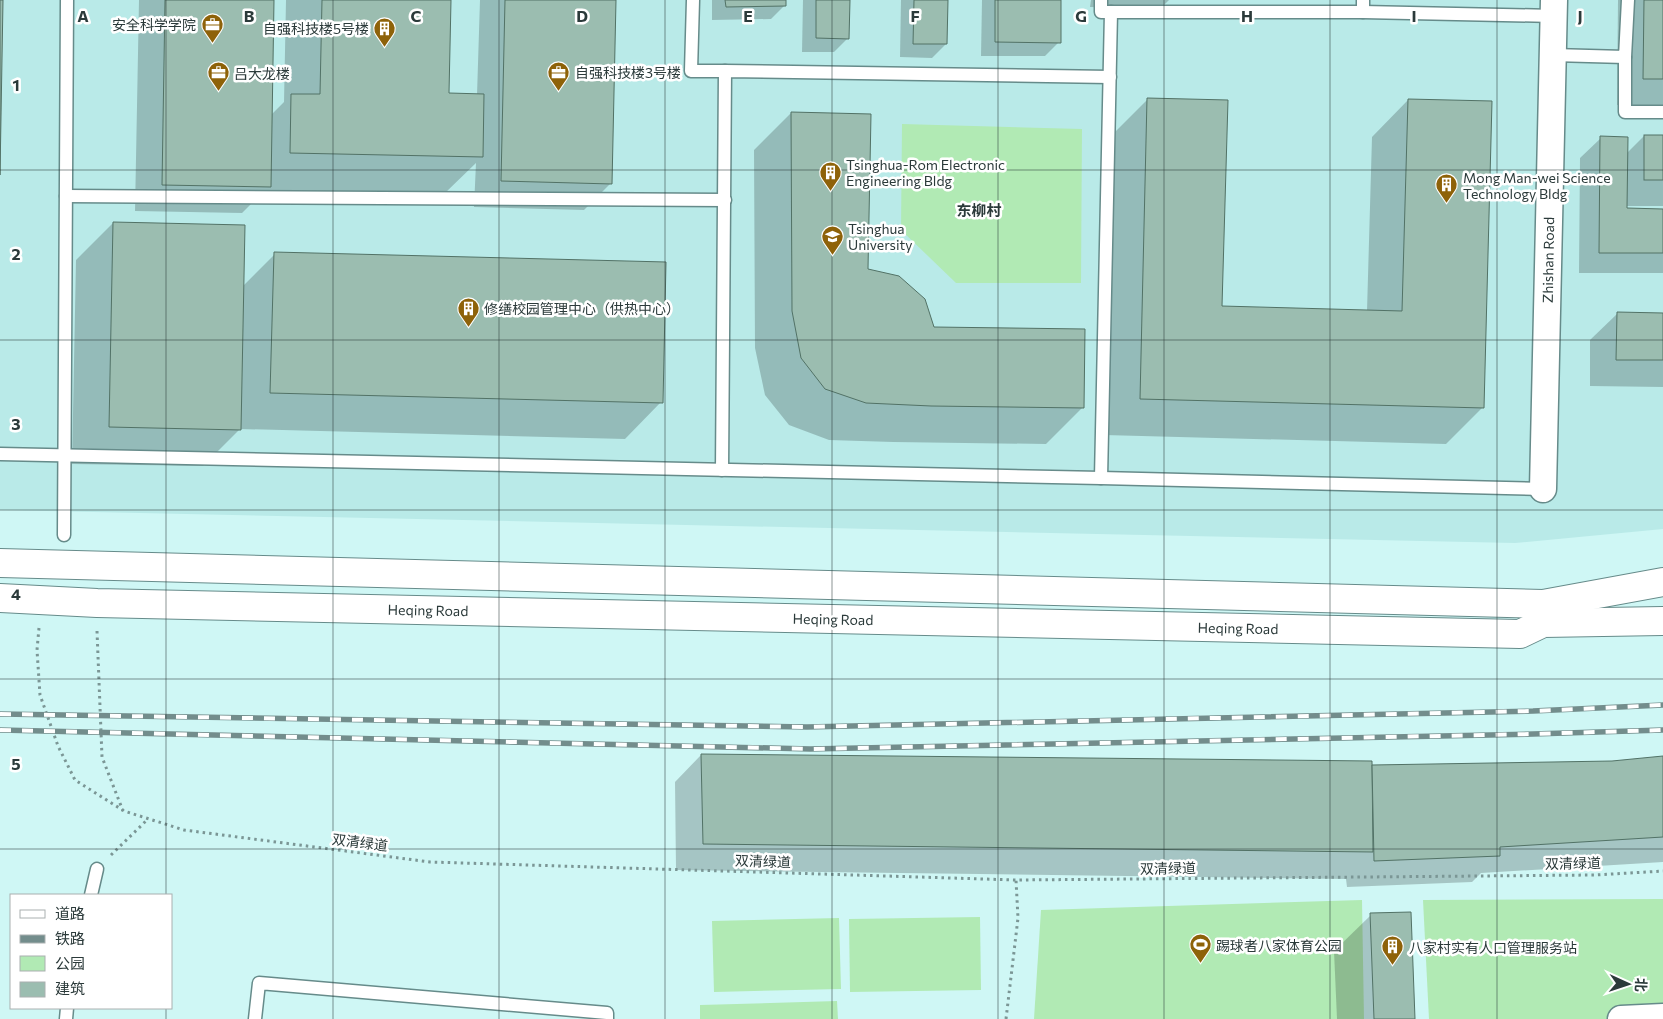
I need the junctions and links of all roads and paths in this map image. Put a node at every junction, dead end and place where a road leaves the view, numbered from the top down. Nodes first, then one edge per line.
1 (68, 0) edge
2 (693, 0) edge
3 (1101, 0) edge
4 (1628, 0) edge
5 (1363, 6) edge
6 (1554, 8) edge
7 (1112, 12) junction
8 (1553, 56) junction
9 (1625, 57) junction
10 (726, 71) junction
11 (1110, 77) junction
12 (1663, 112) edge
13 (66, 196) junction
14 (725, 200) junction
15 (0, 454) edge
16 (64, 455) junction
17 (722, 470) junction
18 (1101, 478) junction
19 (1543, 489) joint
20 (64, 535) dead end
21 (0, 563) edge
22 (1663, 582) edge
23 (0, 598) edge
24 (97, 603) junction
25 (1663, 621) edge
26 (39, 623) dead end
27 (124, 811) junction
28 (148, 819) junction
29 (97, 869) joint
30 (1663, 871) edge
31 (1016, 880) junction
32 (91, 894) edge
33 (1663, 1017) edge
34 (255, 1019) edge
35 (607, 1019) edge
36 (1006, 1019) edge
37 (1621, 1019) edge

1 - 13 lane
2 - 10 lane
3 - 7 lane
4 - 9 lane
5 - 6 lane
5 - 7 lane
6 - 8 street, Zhishan Road
7 - 11 lane
8 - 9 lane
8 - 19 street, Zhishan Road
9 - 12 lane
10 - 11 lane
10 - 14 lane
11 - 18 lane
13 - 14 lane
13 - 16 lane
14 - 17 lane
15 - 16 lane
16 - 17 lane
16 - 20 lane
17 - 18 lane
18 - 19 lane
21 - 22 main road
23 - 24 main road, Heqing Road
24 - 25 main road, Heqing Road
24 - 27 path
26 - 27 path, 双清绿道
27 - 28 path, 双清绿道
28 - 29 path
28 - 31 path, 双清绿道
29 - 32 lane
30 - 31 path, 双清绿道
31 - 36 path
33 - 37 street
34 - 35 lane

